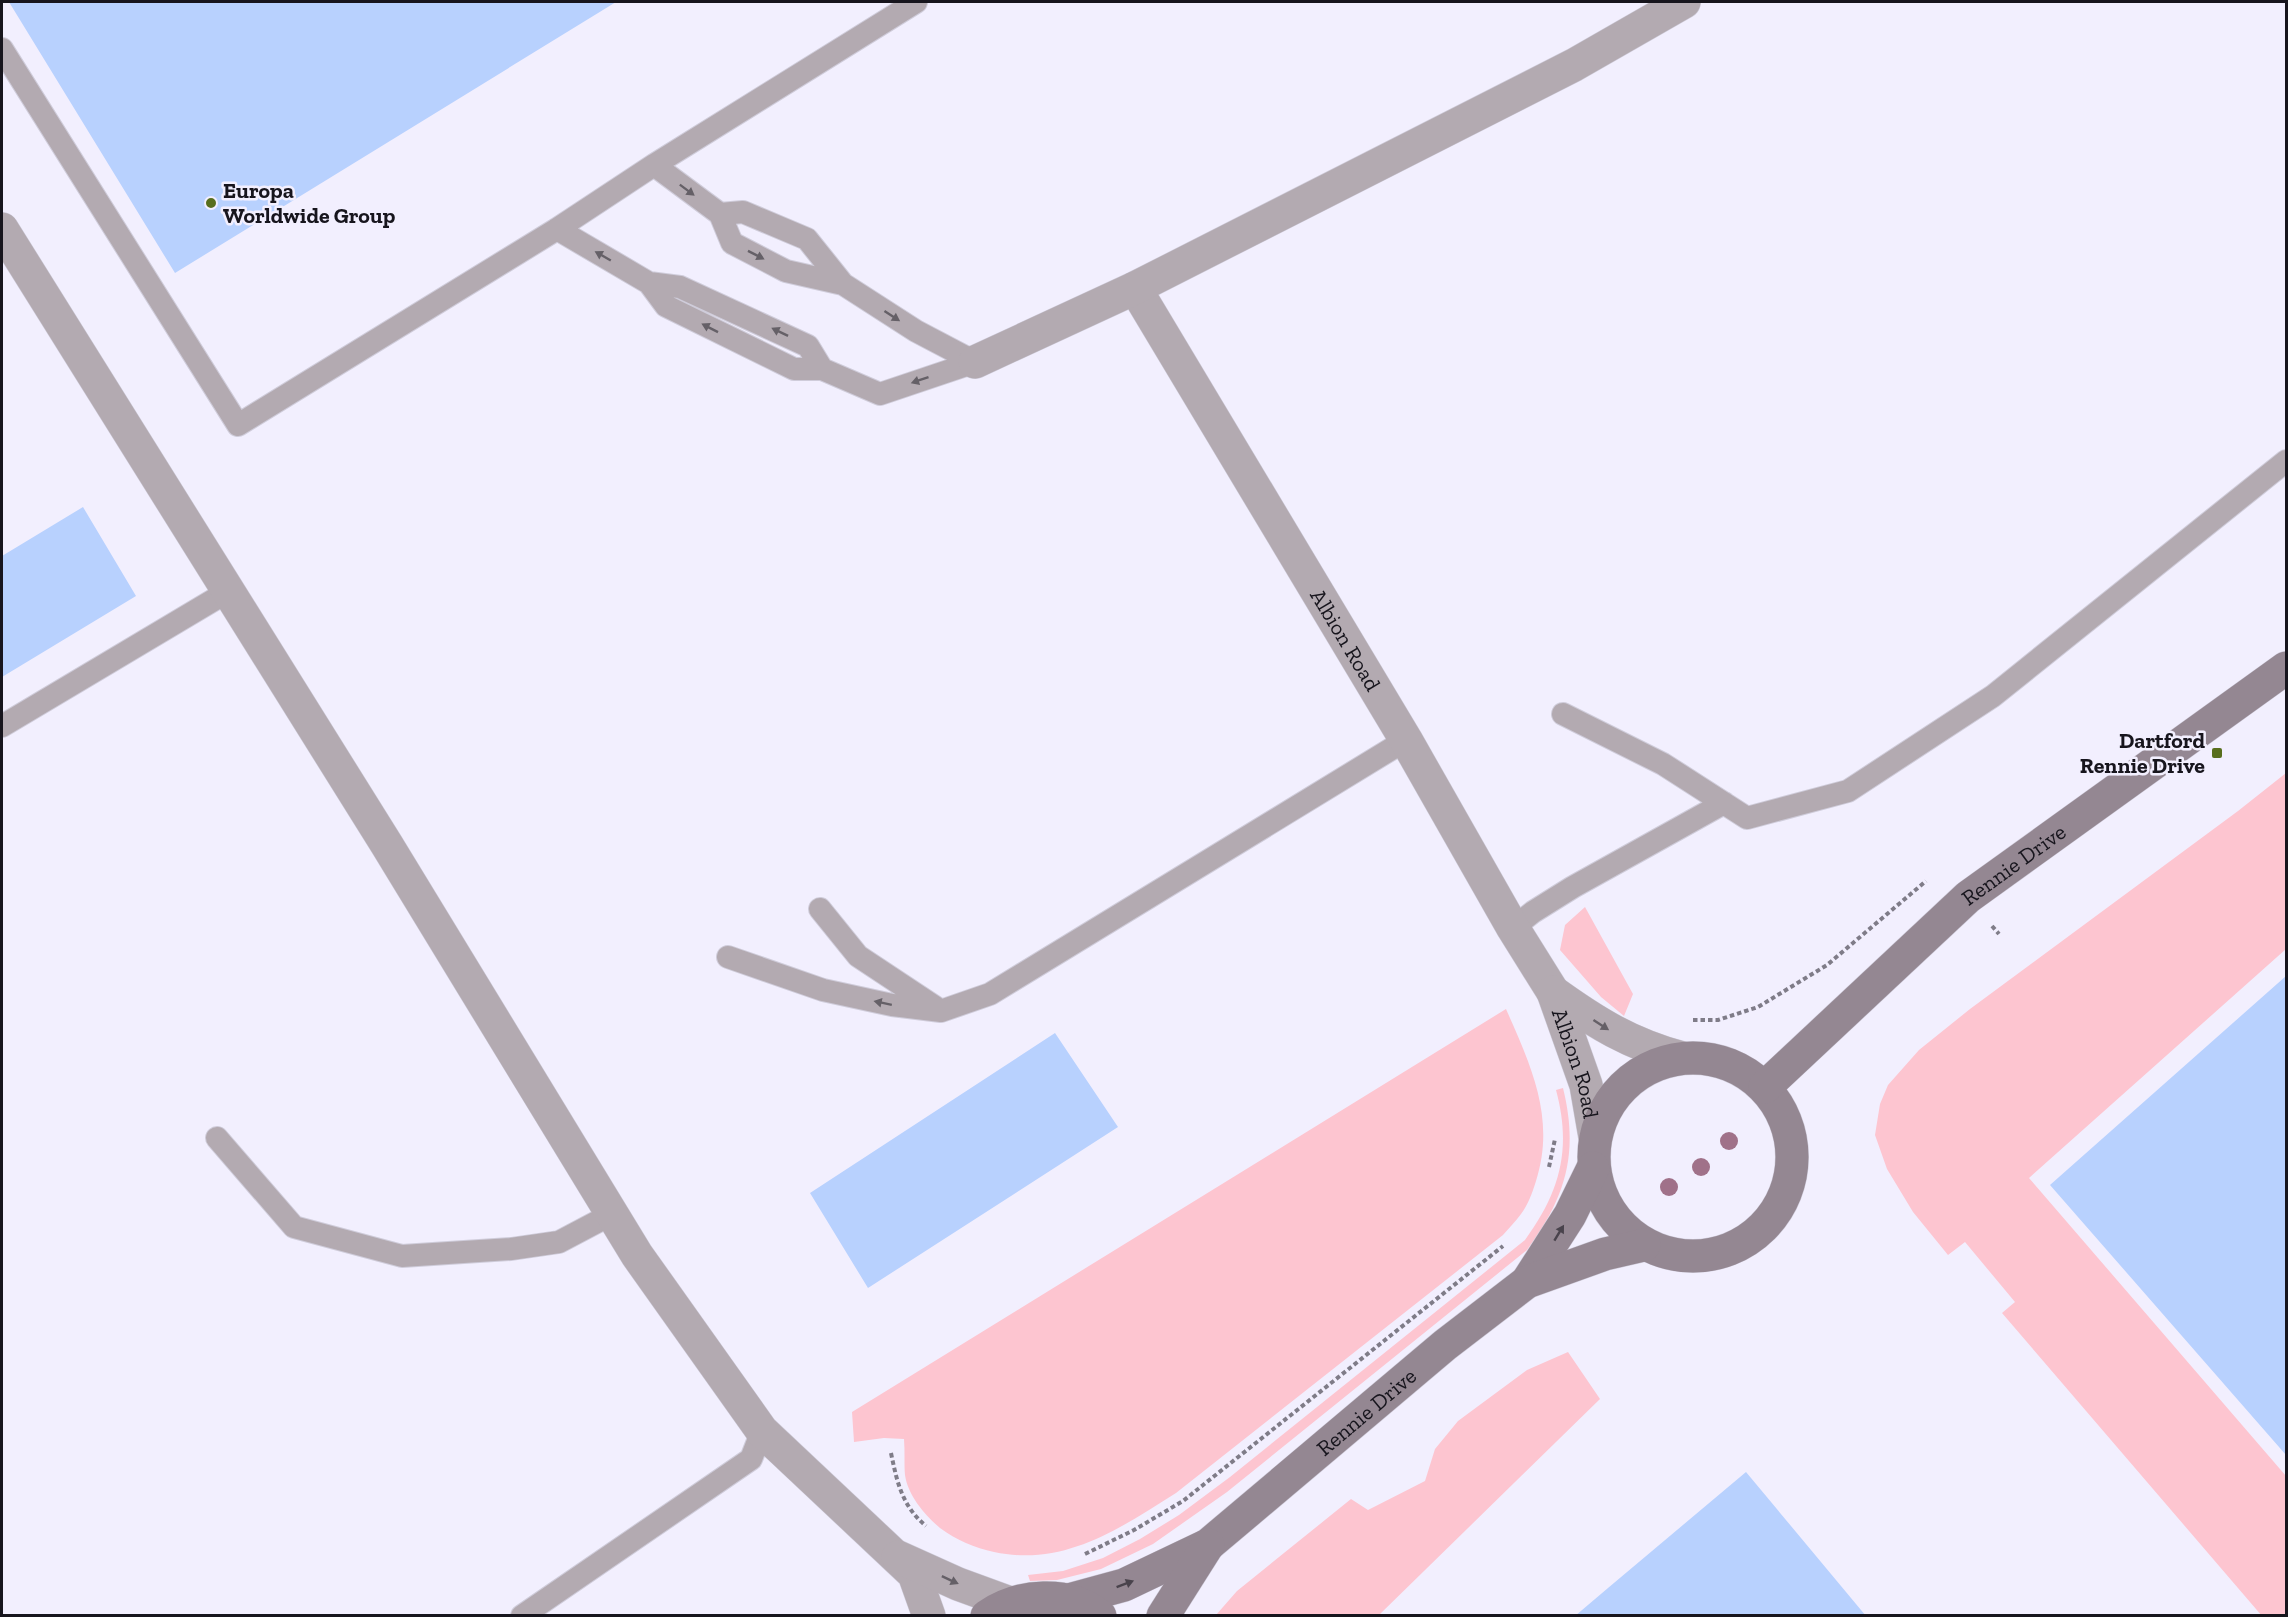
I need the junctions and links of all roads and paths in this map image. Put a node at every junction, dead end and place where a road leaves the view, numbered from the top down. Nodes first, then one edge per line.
1 (916, 2) edge
2 (1684, 2) edge
3 (2, 49) edge
4 (654, 165) junction
5 (720, 214) junction
6 (557, 229) junction
7 (2, 230) edge
8 (843, 284) junction
9 (1135, 288) junction
10 (975, 362) junction
11 (2286, 461) edge
12 (227, 592) junction
13 (2286, 668) edge
14 (1563, 714) dead end
15 (2, 726) edge
16 (1406, 740) junction
17 (1724, 804) junction
18 (1968, 897) junction
19 (820, 909) dead end
20 (1513, 928) junction
21 (1999, 934) dead end
22 (728, 957) dead end
23 (1553, 992) junction
24 (941, 1011) junction
25 (1687, 1020) dead end
26 (1682, 1058) junction
27 (1765, 1087) junction
28 (1556, 1136) dead end
29 (217, 1138) dead end
30 (1594, 1153) junction
31 (1548, 1176) dead end
32 (612, 1214) junction
33 (1509, 1242) dead end
34 (1644, 1245) junction
35 (1527, 1282) junction
36 (762, 1431) junction
37 (891, 1453) dead end
38 (927, 1527) dead end
39 (1208, 1545) junction
40 (897, 1556) junction
41 (1076, 1558) dead end
42 (1069, 1600) junction
43 (999, 1609) edge
44 (522, 1616) edge
45 (929, 1616) edge
46 (1100, 1616) edge
47 (1164, 1616) edge

1 - 4 lane
2 - 9 street
3 - 6 lane
4 -> 5 lane
4 - 6 lane
5 - 8 lane
5 -> 8 lane
10 -> 6 lane
7 - 12 street
8 -> 10 lane
9 - 10 street
9 - 16 street, Albion Road
11 - 17 lane
12 - 15 lane
12 - 32 street
13 - 18 street, Rennie Drive
14 - 17 lane
16 - 20 street, Albion Road
16 - 24 lane
17 - 20 lane
18 - 21 path
18 - 25 path
18 - 27 street, Rennie Drive
19 - 24 lane
20 - 23 street, Albion Road
24 -> 22 lane
23 -> 26 street, Albion Road
23 - 30 street, Albion Road
26 - 27 street, Rennie Drive
26 - 30 street, Rennie Drive
27 - 34 street, Rennie Drive
28 - 31 path
29 - 32 lane
30 - 34 street, Rennie Drive
35 -> 30 street, Rennie Drive
32 - 36 street
33 - 41 path
34 - 35 street, Rennie Drive
35 - 39 street, Rennie Drive
36 - 40 street
36 - 44 lane
37 - 38 path
42 -> 39 street, Rennie Drive
39 - 47 street, Rennie Drive
40 -> 43 street
40 - 45 street
42 - 43 street, Rennie Drive
42 - 46 street, Rennie Drive

